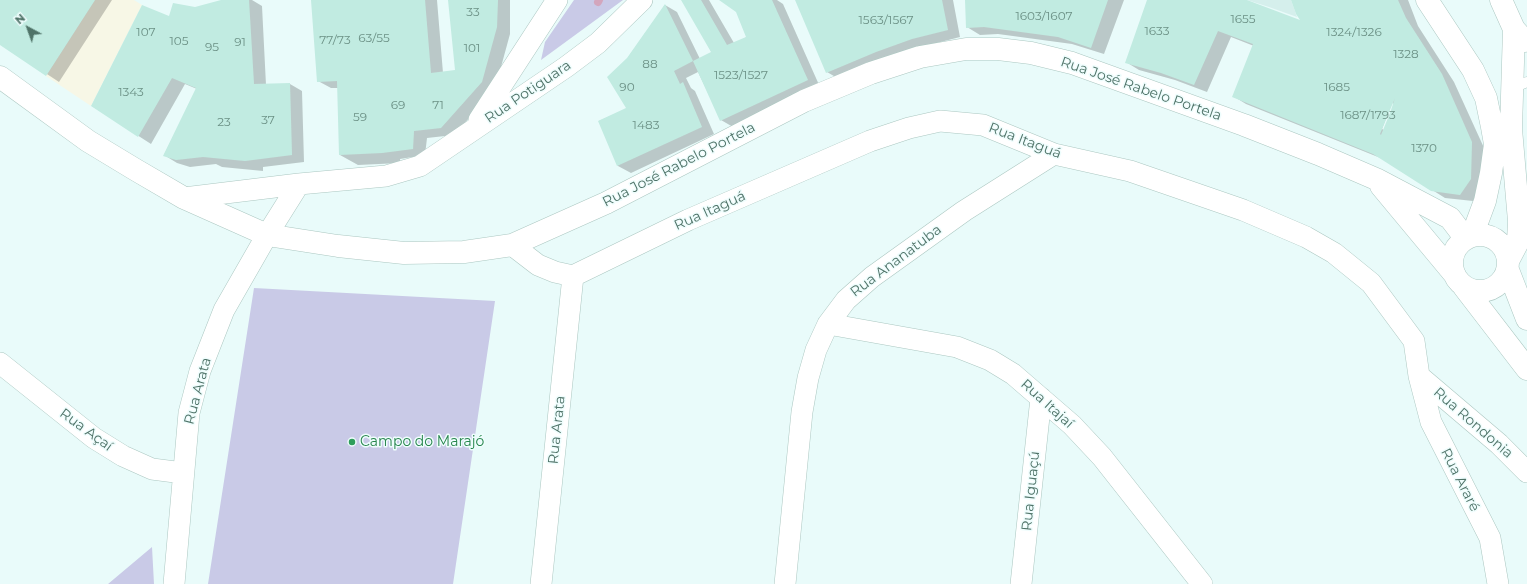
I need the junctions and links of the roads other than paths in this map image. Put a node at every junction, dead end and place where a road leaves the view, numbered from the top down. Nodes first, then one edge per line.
1 (642, 0) edge
2 (1427, 0) edge
3 (1501, 0) edge
4 (553, 1) edge
5 (1521, 36) edge
6 (0, 77) edge
7 (1520, 85) edge
8 (474, 129) junction
9 (1054, 154) junction
10 (1376, 179) junction
11 (299, 184) junction
12 (184, 198) junction
13 (267, 235) junction
14 (1469, 237) junction
15 (512, 245) junction
16 (1513, 264) edge
17 (573, 276) junction
18 (1460, 281) junction
19 (1527, 319) edge
20 (828, 324) junction
21 (0, 363) edge
22 (1527, 369) edge
23 (1419, 376) junction
24 (1041, 398) junction
25 (1527, 472) edge
26 (183, 473) junction
27 (174, 584) edge
28 (541, 584) edge
29 (785, 584) edge
30 (1021, 584) edge
31 (1202, 584) edge
32 (1498, 584) edge

1 - 8 street, Rua Potiguara
2 - 14 street
3 - 5 street
4 - 8 street, Rua Potiguara
5 - 7 street
6 - 12 street, Rua José Rabelo Portela
7 - 16 street
8 - 11 street
9 - 17 street, Rua Itaguá
9 - 20 street, Rua Ananatuba
9 - 23 street, Rua Itaguá
10 - 14 street, Rua José Rabelo Portela
10 - 15 street, Rua José Rabelo Portela
10 - 18 street
11 - 12 street
11 - 13 street, Rua Arata
12 - 13 street, Rua José Rabelo Portela
13 - 15 street, Rua José Rabelo Portela
13 - 26 street, Rua Arata
14 - 16 street
14 - 18 street
15 - 17 street
16 - 18 street
16 - 19 street
17 - 28 street, Rua Arata
18 - 22 street
20 - 24 street, Rua Itajaí
20 - 29 street, Rua Ananatuba
21 - 26 street, Rua Açaí
23 - 25 street, Rua Rondonia
23 - 32 street, Rua Araré
24 - 30 street, Rua Iguaçú
24 - 31 street, Rua Itajaí
26 - 27 street, Rua Arata

